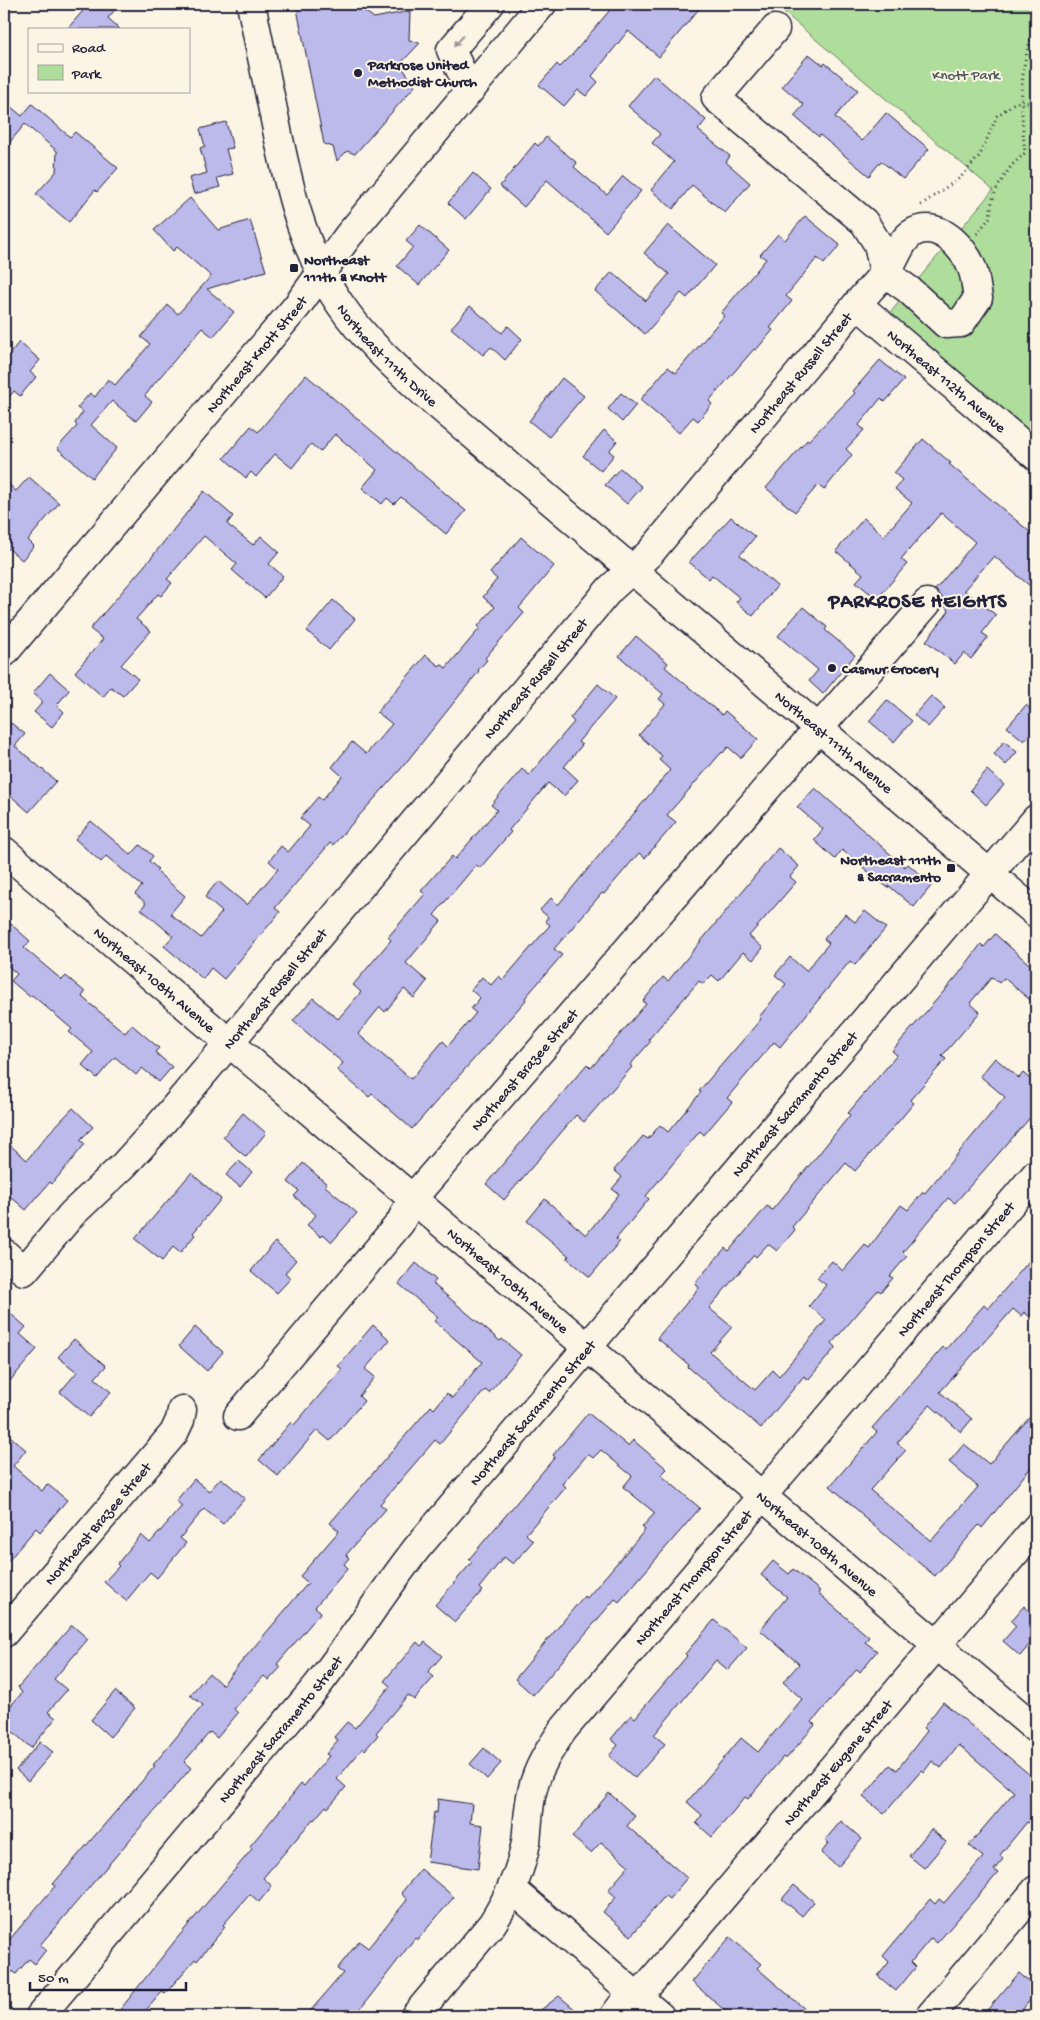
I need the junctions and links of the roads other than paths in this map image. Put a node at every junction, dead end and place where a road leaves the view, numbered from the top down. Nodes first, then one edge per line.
1 (251, 4) edge
2 (490, 4) edge
3 (529, 8) edge
4 (776, 29) dead end
5 (470, 90) junction
6 (884, 272) junction
7 (321, 273) junction
8 (857, 304) junction
9 (1036, 456) edge
10 (632, 569) junction
11 (927, 603) dead end
12 (4, 653) edge
13 (818, 728) junction
14 (1036, 819) edge
15 (4, 851) edge
16 (990, 874) junction
17 (1036, 913) edge
18 (230, 1044) junction
19 (1036, 1174) edge
20 (412, 1199) junction
21 (4, 1253) edge
22 (587, 1347) junction
23 (182, 1410) dead end
24 (238, 1416) dead end
25 (762, 1496) junction
26 (1036, 1528) edge
27 (4, 1633) edge
28 (937, 1644) junction
29 (1036, 1729) edge
30 (512, 1889) junction
31 (1036, 1890) edge
32 (635, 1995) junction
33 (40, 2016) edge
34 (415, 2016) edge
35 (614, 2016) edge
36 (660, 2016) edge
37 (930, 2016) edge

1 - 7 street, Northeast 111th Drive
2 -> 5 street
3 - 5 street, Northeast Knott Street
4 - 6 street
5 - 7 street, Northeast Knott Street
6 - 6 street, Northeast Russell Street
6 - 8 street, Northeast Russell Street
7 - 10 street, Northeast 111th Drive
7 - 12 street, Northeast Knott Street
8 - 9 street, Northeast 112th Avenue
8 - 10 street, Northeast Russell Street
10 - 13 street, Northeast 111th Avenue
10 - 18 street, Northeast Russell Street
11 - 13 street, Northeast Brazee Street
13 - 16 street, Northeast 111th Avenue
13 - 20 street, Northeast Brazee Street
14 - 16 street, Northeast Sacramento Street
15 - 18 street, Northeast 108th Avenue
16 - 17 street, Northeast 111th Avenue
16 - 22 street, Northeast Sacramento Street
18 - 20 street, Northeast 108th Avenue
18 - 21 street, Northeast Russell Street
19 - 25 street, Northeast Thompson Street
20 - 22 street, Northeast 108th Avenue
20 - 24 street, Northeast Brazee Street
22 - 25 street, Northeast 108th Avenue
22 - 33 street, Northeast Sacramento Street
23 - 27 street, Northeast Brazee Street
25 - 28 street, Northeast 108th Avenue
25 - 30 street, Northeast Thompson Street
26 - 28 street, Northeast Eugene Street
28 - 29 street, Northeast 108th Avenue
28 - 32 street, Northeast Eugene Street
30 - 32 street
30 - 34 street, Northeast Thompson Street
31 - 37 street
32 - 35 street, Northeast Eugene Street
32 - 36 street

